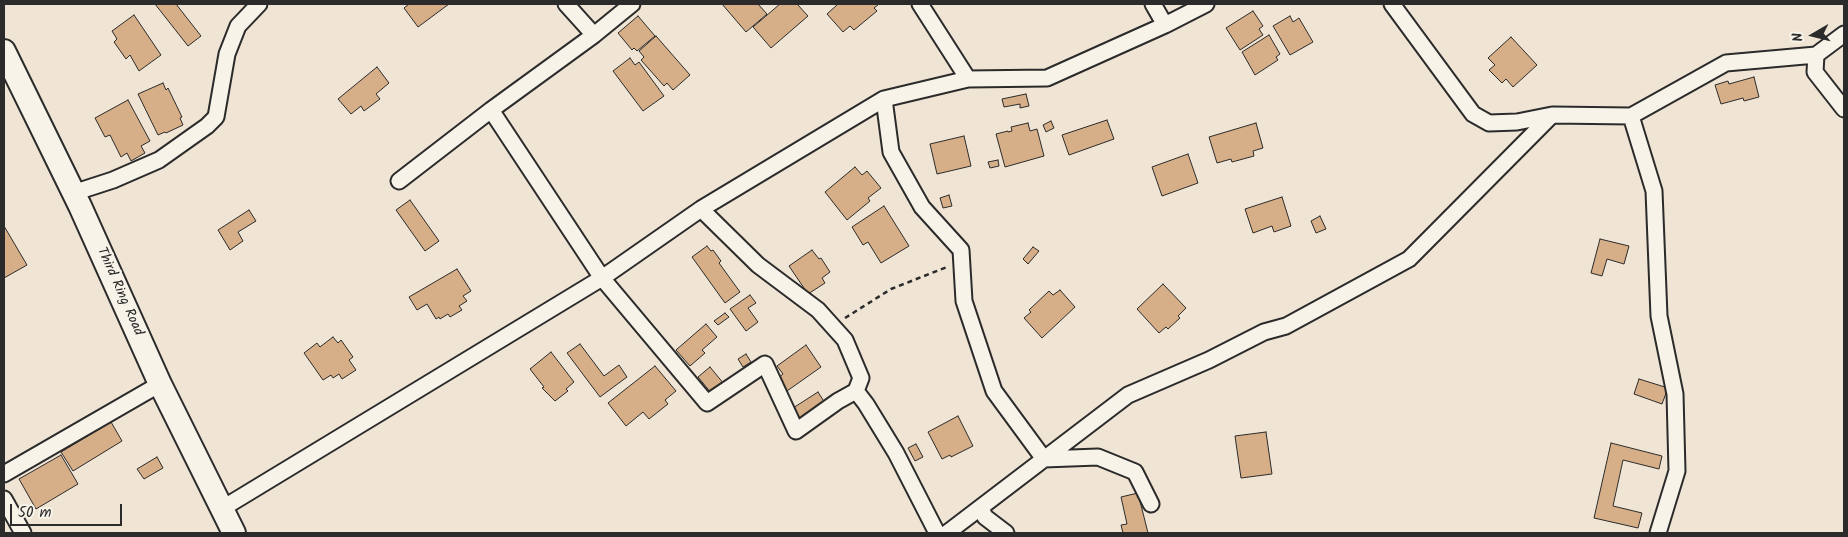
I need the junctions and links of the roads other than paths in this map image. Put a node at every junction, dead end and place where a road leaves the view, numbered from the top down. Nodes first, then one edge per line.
1 (259, 4) edge
2 (566, 4) edge
3 (632, 4) edge
4 (920, 4) edge
5 (1153, 4) edge
6 (1206, 4) edge
7 (1392, 4) edge
8 (1165, 25) junction
9 (1844, 34) edge
10 (594, 35) junction
11 (4, 51) edge
12 (1816, 55) junction
13 (968, 79) junction
14 (884, 99) junction
15 (1844, 109) edge
16 (491, 110) junction
17 (1552, 115) junction
18 (1632, 116) junction
19 (399, 181) dead end
20 (73, 193) junction
21 (701, 209) junction
22 (602, 278) junction
23 (160, 384) junction
24 (856, 391) junction
25 (1044, 459) junction
26 (4, 474) edge
27 (4, 499) edge
28 (1151, 504) dead end
29 (223, 508) junction
30 (981, 508) junction
31 (23, 533) edge
32 (234, 533) edge
33 (937, 533) edge
34 (947, 533) edge
35 (1006, 533) edge
36 (1658, 533) edge

1 - 20 street
2 - 10 street
3 - 10 street
4 - 13 street
5 - 8 street
6 - 8 street
7 - 17 street
8 - 13 street
9 - 12 street
10 - 16 street
11 - 20 street, Third Ring Road
12 - 15 street
12 - 18 street
13 - 14 street
14 - 21 street
14 - 25 street
16 - 19 street
16 - 22 street
17 - 18 street
17 - 25 street
18 - 36 street
20 - 23 street, Third Ring Road
21 - 22 street
21 - 24 street
22 - 24 street
22 - 29 street
23 - 26 street
23 - 29 street, Third Ring Road
24 - 33 street
25 - 28 street
25 - 30 street
27 - 31 street
29 - 32 street, Third Ring Road
30 - 34 street
30 - 35 street

